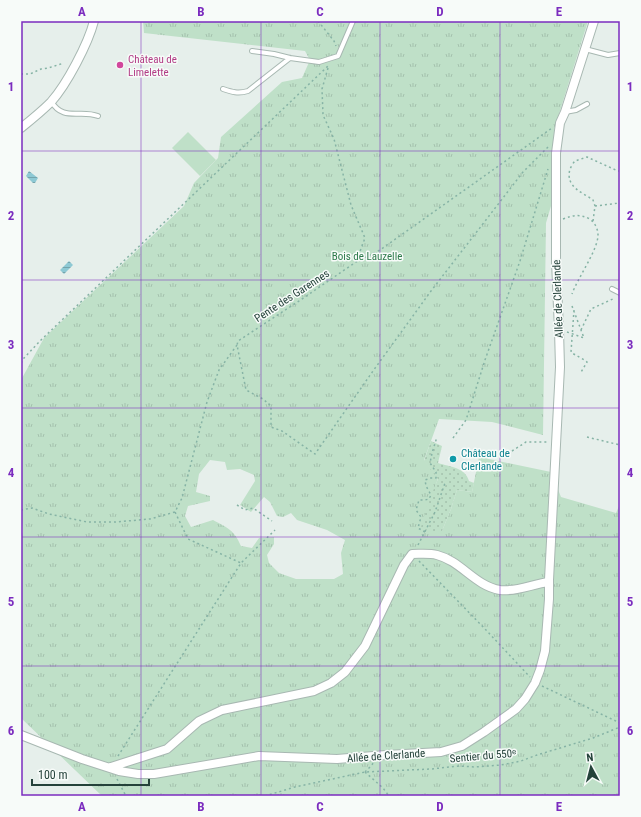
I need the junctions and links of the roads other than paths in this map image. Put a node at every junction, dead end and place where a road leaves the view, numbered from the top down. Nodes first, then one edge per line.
1 (94, 21) edge
2 (353, 21) edge
3 (594, 21) edge
4 (585, 49) junction
5 (252, 52) dead end
6 (620, 53) edge
7 (290, 58) junction
8 (223, 89) dead end
9 (51, 101) junction
10 (587, 104) dead end
11 (565, 112) junction
12 (98, 116) dead end
13 (21, 128) edge
14 (612, 289) dead end
15 (620, 293) edge
16 (549, 582) junction
17 (21, 735) edge
18 (112, 767) junction

1 - 9 street
2 - 7 lane
3 - 4 street, Allée de Clerlande
4 - 6 lane
4 - 11 street, Allée de Clerlande
5 - 7 lane
7 - 8 lane
9 - 12 lane
9 - 13 street
10 - 11 lane
11 - 16 street, Allée de Clerlande
14 - 15 lane
16 - 18 street
16 - 18 street, Allée de Clerlande
17 - 18 street, Allée de Clerlande

